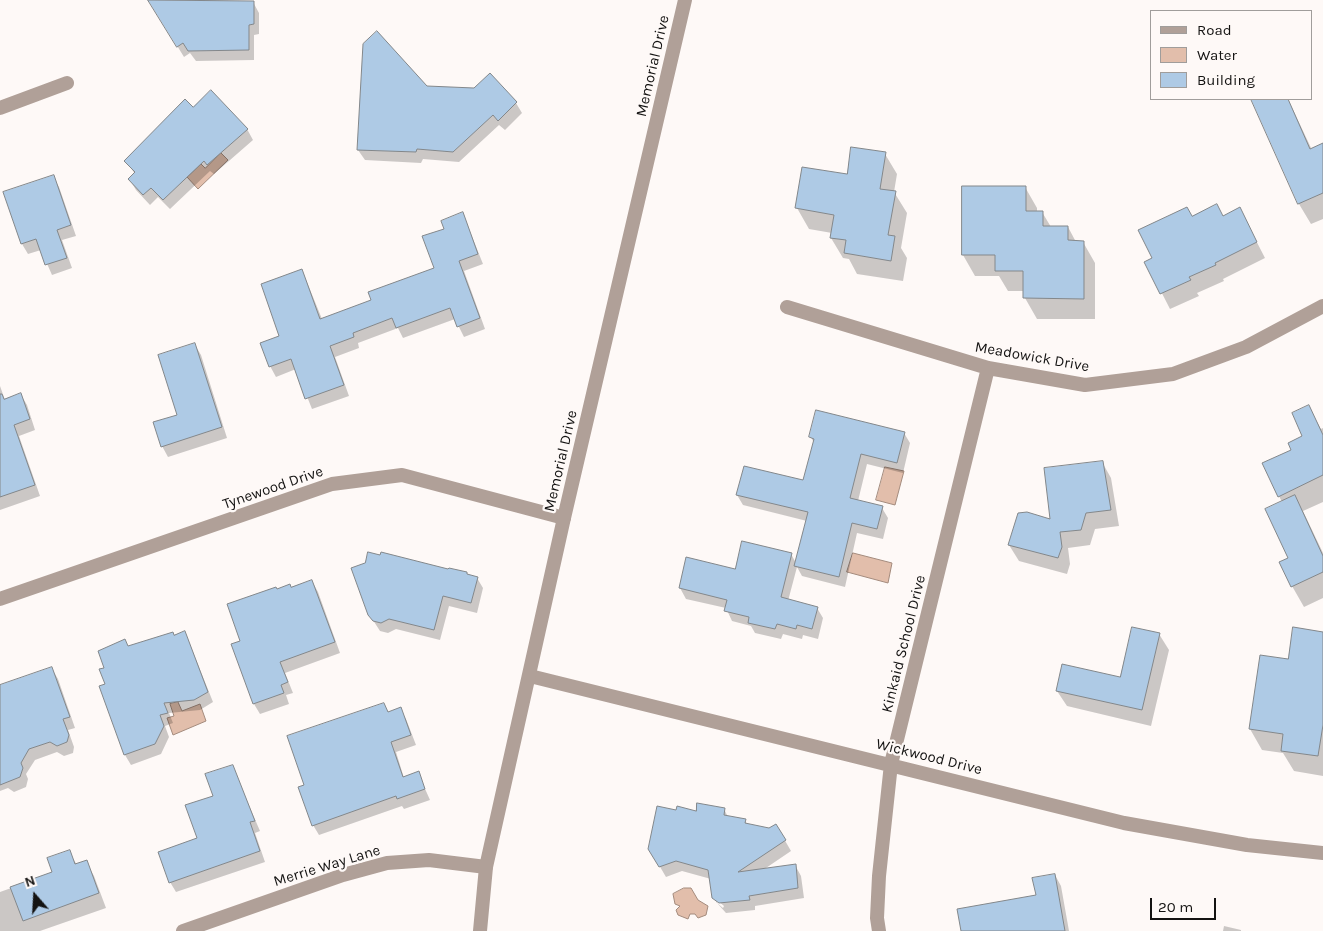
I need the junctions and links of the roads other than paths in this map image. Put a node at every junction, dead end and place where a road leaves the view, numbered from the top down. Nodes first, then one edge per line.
1 (685, 0) edge
2 (67, 83) dead end
3 (0, 108) edge
4 (1323, 306) edge
5 (787, 308) dead end
6 (988, 368) junction
7 (564, 518) junction
8 (0, 600) edge
9 (530, 676) junction
10 (891, 764) junction
11 (1323, 853) edge
12 (486, 867) junction
13 (183, 931) edge
14 (480, 931) edge
15 (879, 931) edge

1 - 7 street, Memorial Drive
2 - 3 street
4 - 6 street, Meadowick Drive
5 - 6 street, Meadowick Drive
6 - 10 street, Kinkaid School Drive
7 - 8 street, Tynewood Drive
7 - 9 street, Memorial Drive
9 - 10 street, Wickwood Drive
9 - 12 street, Memorial Drive
10 - 11 street, Wickwood Drive
10 - 15 street, Kinkaid School Drive
12 - 13 street, Merrie Way Lane
12 - 14 street, Memorial Drive

